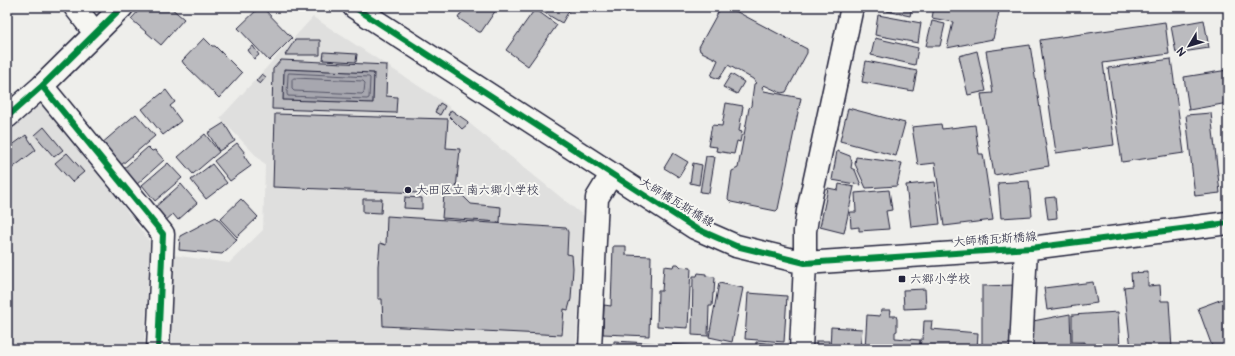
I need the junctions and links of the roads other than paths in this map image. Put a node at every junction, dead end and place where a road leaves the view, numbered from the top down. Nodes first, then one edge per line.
1 (76, 7) edge
2 (122, 7) edge
3 (354, 7) edge
4 (852, 7) edge
5 (96, 33) junction
6 (42, 86) junction
7 (7, 117) edge
8 (611, 175) junction
9 (1228, 223) edge
10 (1026, 249) junction
11 (805, 263) junction
12 (158, 349) edge
13 (590, 349) edge
14 (801, 349) edge
15 (1022, 349) edge

1 - 5 street
2 - 5 street
3 - 8 street, 大師橋瓦斯橋線
4 - 11 street
5 - 6 street
6 - 7 street
6 - 12 street
8 - 11 street, 大師橋瓦斯橋線
8 - 13 street
9 - 10 street, 大師橋瓦斯橋線
10 - 11 street, 大師橋瓦斯橋線
10 - 15 street
11 - 14 street

